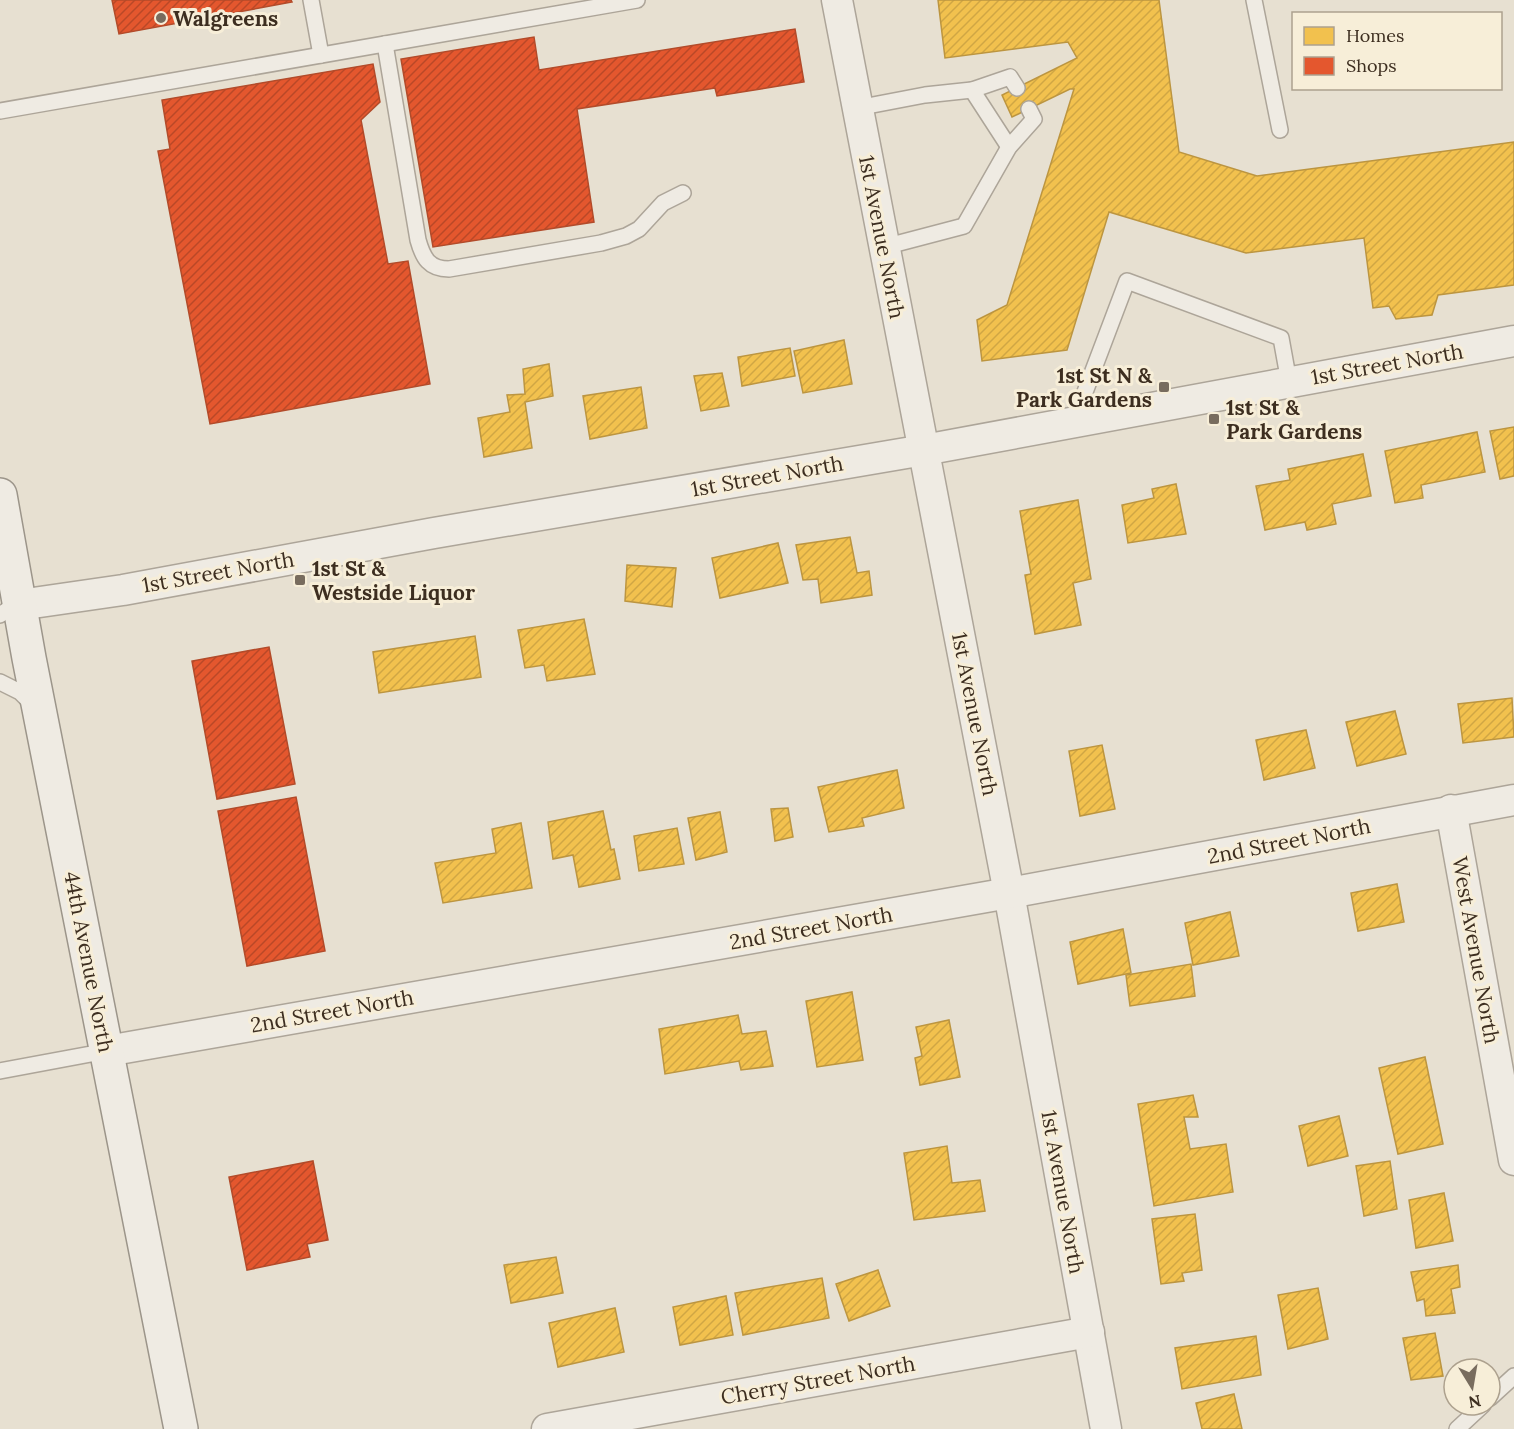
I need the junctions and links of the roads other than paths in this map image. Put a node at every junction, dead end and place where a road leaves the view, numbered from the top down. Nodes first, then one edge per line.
1 (311, 0) edge
2 (637, 0) edge
3 (837, 0) edge
4 (1254, 0) edge
5 (385, 44) junction
6 (321, 55) junction
7 (1017, 88) dead end
8 (972, 90) junction
9 (857, 108) junction
10 (1029, 109) dead end
11 (0, 111) edge
12 (1280, 130) dead end
13 (1009, 147) junction
14 (683, 193) dead end
15 (884, 248) junction
16 (1514, 341) edge
17 (1289, 382) junction
18 (1074, 421) junction
19 (924, 450) junction
20 (0, 495) edge
21 (10, 610) edge
22 (0, 682) edge
23 (39, 711) junction
24 (1514, 800) edge
25 (1450, 810) junction
26 (1009, 893) junction
27 (107, 1051) junction
28 (0, 1071) edge
29 (1514, 1160) edge
30 (1089, 1332) junction
31 (1514, 1376) edge
32 (1502, 1387) edge
33 (1470, 1417) edge
34 (181, 1429) edge
35 (547, 1429) edge
36 (1106, 1429) edge
37 (1457, 1429) edge

1 - 6 lane
2 - 5 lane
3 - 9 street, 1st Avenue North
4 - 12 lane
5 - 6 lane
5 - 14 lane
6 - 11 lane
7 - 8 lane
8 - 9 lane
8 - 13 lane
9 - 15 street, 1st Avenue North
10 - 13 lane
13 - 15 lane
15 - 19 street, 1st Avenue North
16 - 17 street, 1st Street North
17 - 18 street, 1st Street North
17 - 18 lane
18 - 19 street, 1st Street North
19 - 21 street, 1st Street North
19 - 26 street, 1st Avenue North
20 - 21 main road, 44th Avenue North
21 - 23 main road, 44th Avenue North
22 - 23 lane
23 - 27 main road, 44th Avenue North
24 - 25 street, 2nd Street North
25 - 26 street, 2nd Street North
25 - 29 street, West Avenue North
26 - 27 street, 2nd Street North
26 - 30 street, 1st Avenue North
27 - 28 lane
27 - 34 main road, 44th Avenue North
30 - 35 street, Cherry Street North
30 - 36 street, 1st Avenue North
31 - 32 lane
33 - 37 lane

